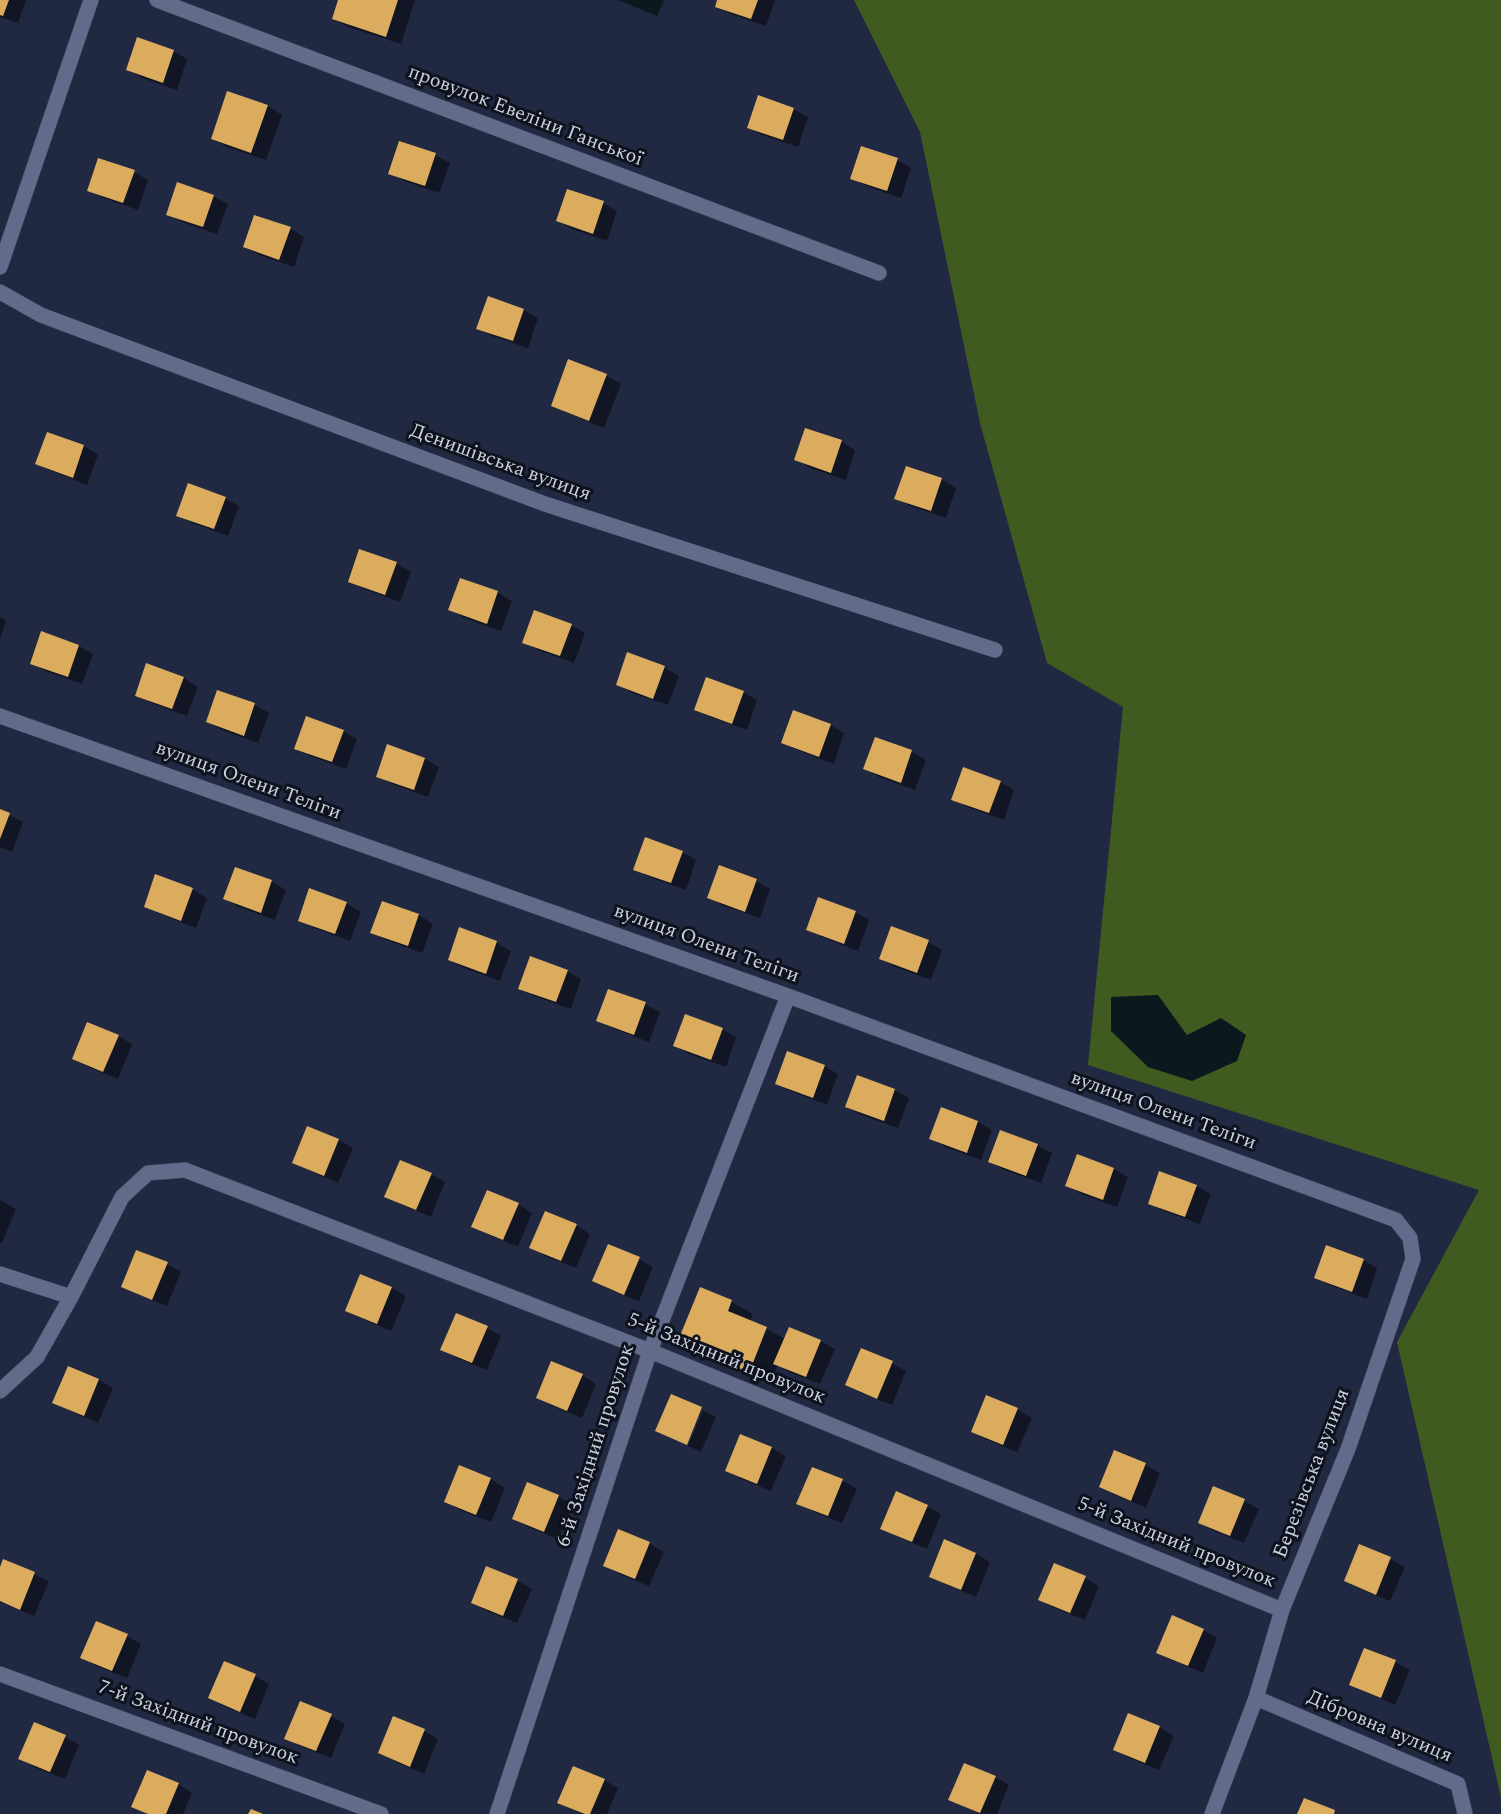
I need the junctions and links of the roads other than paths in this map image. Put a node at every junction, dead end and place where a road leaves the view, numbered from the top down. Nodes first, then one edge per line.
1 (91, 0) edge
2 (157, 0) edge
3 (0, 267) edge
4 (879, 273) dead end
5 (0, 292) edge
6 (995, 650) dead end
7 (0, 716) edge
8 (788, 996) junction
9 (1396, 1220) joint
10 (0, 1274) edge
11 (71, 1297) junction
12 (650, 1351) junction
13 (0, 1391) edge
14 (1282, 1611) junction
15 (0, 1674) edge
16 (1256, 1698) junction
17 (381, 1814) edge
18 (497, 1814) edge
19 (1212, 1814) edge
20 (1465, 1814) edge

1 - 3 street
2 - 4 street, провулок Евеліни Ганської
5 - 6 street, Денишівська вулиця
7 - 8 street, вулиця Олени Теліги
8 - 9 street, вулиця Олени Теліги
8 - 12 street, 6-й Західний провулок
9 - 14 street, Березівська вулиця
10 - 11 street
11 - 12 street, 5-й Західний провулок
11 - 13 street
12 - 14 street, 5-й Західний провулок
12 - 18 street, 6-й Західний провулок
14 - 16 street, Березівська вулиця
15 - 17 street, 7-й Західний провулок
16 - 19 street, Березівська вулиця
16 - 20 street, Дібровна вулиця

